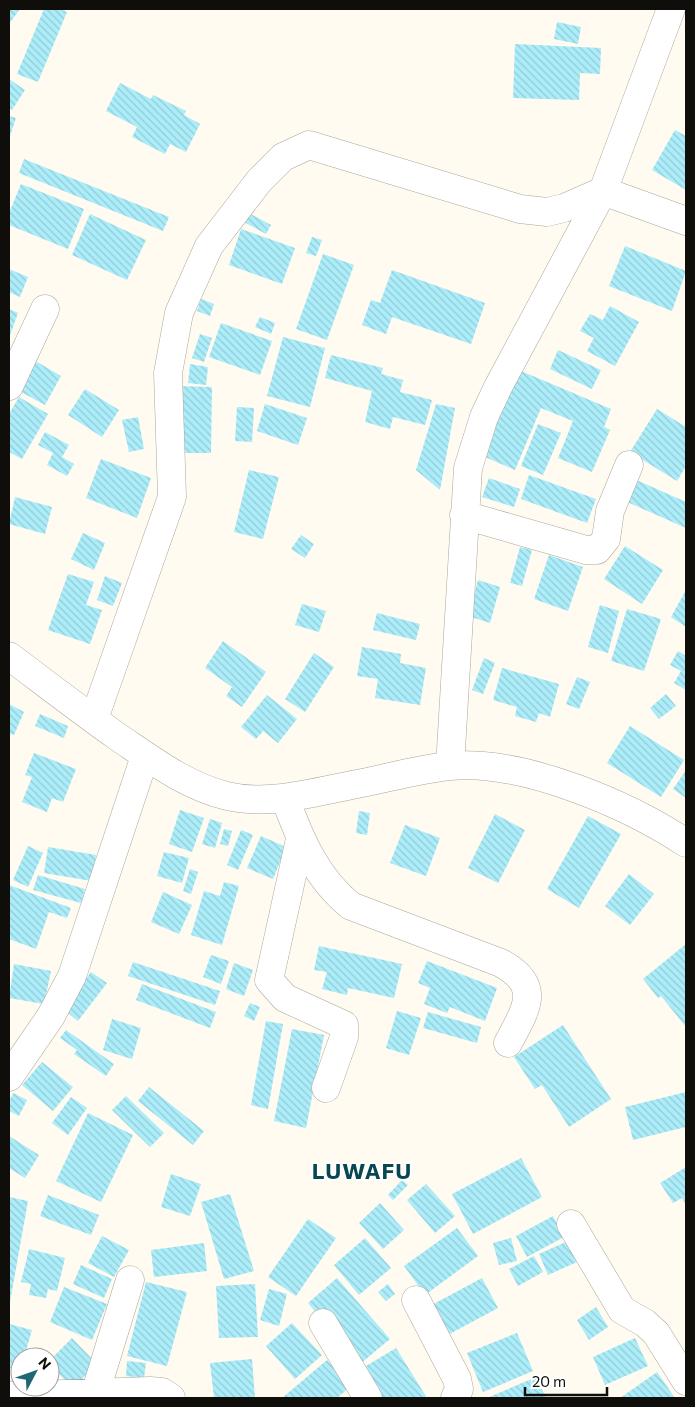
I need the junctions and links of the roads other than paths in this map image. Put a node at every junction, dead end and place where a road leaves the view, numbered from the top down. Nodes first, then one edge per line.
1 (671, 9) edge
2 (603, 191) junction
3 (686, 221) edge
4 (45, 309) dead end
5 (9, 386) edge
6 (629, 465) dead end
7 (464, 515) junction
8 (9, 656) edge
9 (94, 719) junction
10 (145, 756) junction
11 (450, 766) junction
12 (285, 798) junction
13 (300, 839) junction
14 (686, 843) edge
15 (508, 1043) dead end
16 (9, 1077) edge
17 (326, 1088) dead end
18 (571, 1224) dead end
19 (130, 1280) dead end
20 (416, 1300) dead end
21 (323, 1323) dead end
22 (686, 1381) edge
23 (95, 1394) junction
24 (60, 1396) edge
25 (171, 1398) edge
26 (368, 1398) edge
27 (454, 1398) edge

1 - 2 street
2 - 3 street
2 - 7 street
2 - 9 street
4 - 5 street
6 - 7 street
7 - 11 street
8 - 9 street
9 - 10 street
10 - 12 street
10 - 16 street
11 - 12 street
11 - 14 street
12 - 13 street
13 - 15 street
13 - 17 street
18 - 22 street
19 - 23 street
20 - 27 street
21 - 26 street
23 - 24 street
23 - 25 street

